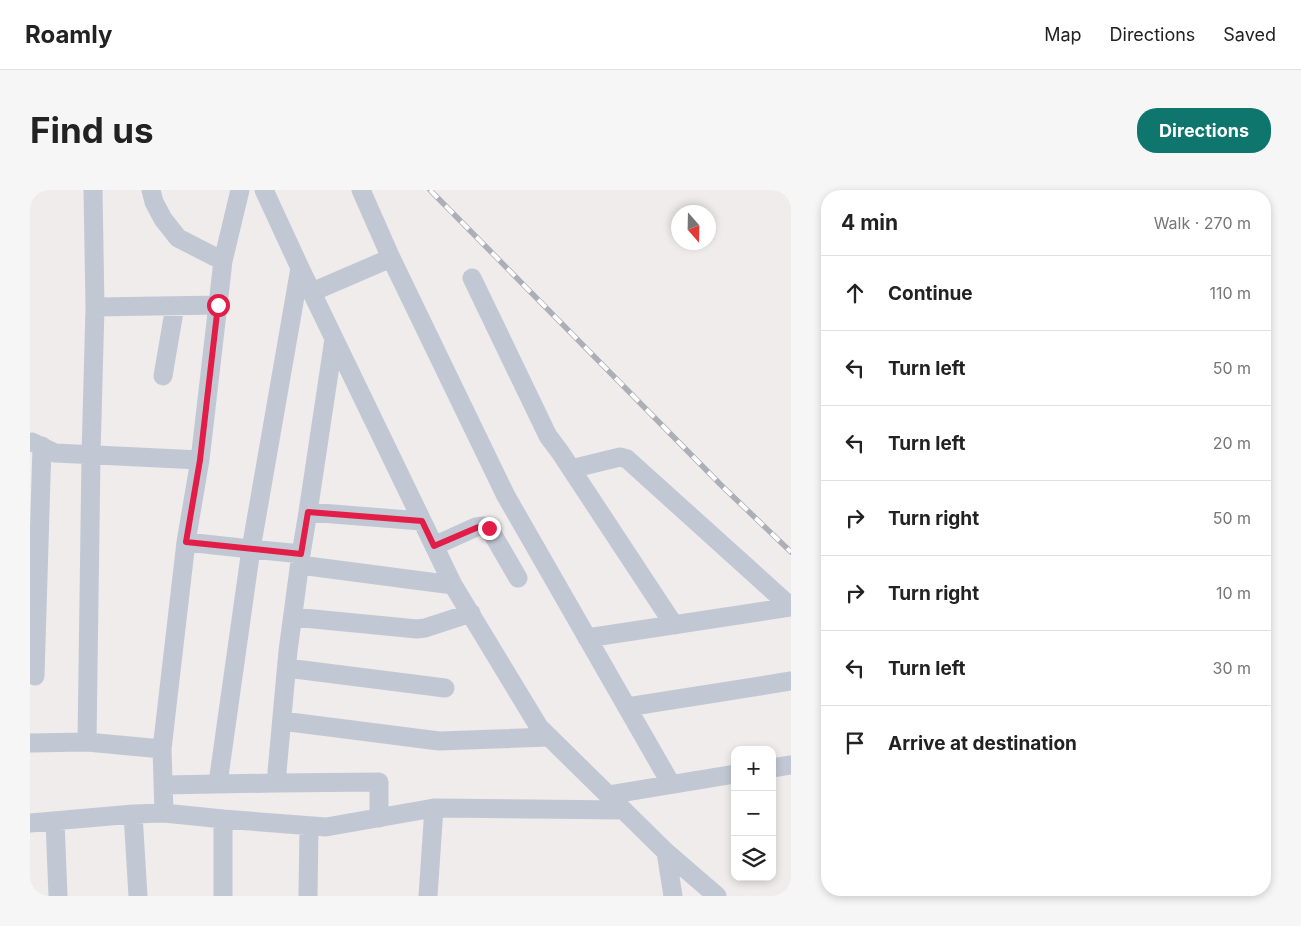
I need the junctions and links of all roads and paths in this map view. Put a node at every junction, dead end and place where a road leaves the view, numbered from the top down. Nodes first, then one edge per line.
1 (151, 190) edge
2 (240, 190) edge
3 (264, 190) edge
4 (361, 190) edge
5 (95, 191) edge
6 (391, 258) junction
7 (224, 261) junction
8 (300, 268) junction
9 (472, 278) dead end
10 (312, 292) junction
11 (218, 305) junction
12 (175, 306) junction
13 (95, 307) junction
14 (334, 338) junction
15 (163, 376) dead end
16 (36, 444) edge
17 (91, 455) junction
18 (200, 460) junction
19 (571, 469) junction
20 (308, 512) junction
21 (422, 521) junction
22 (186, 542) junction
23 (434, 546) junction
24 (251, 550) junction
25 (300, 560) junction
26 (518, 578) dead end
27 (453, 585) junction
28 (791, 607) edge
29 (34, 611) edge
30 (471, 613) junction
31 (293, 617) junction
32 (674, 625) junction
33 (587, 638) junction
34 (287, 668) junction
35 (35, 676) dead end
36 (791, 681) edge
37 (445, 688) dead end
38 (627, 707) junction
39 (282, 721) junction
40 (549, 737) junction
41 (87, 742) junction
42 (30, 743) edge
43 (162, 749) junction
44 (791, 765) edge
45 (776, 767) edge
46 (731, 775) edge
47 (218, 783) junction
48 (276, 783) junction
49 (671, 784) junction
50 (163, 785) junction
51 (608, 795) junction
52 (434, 808) junction
53 (623, 810) junction
54 (164, 813) junction
55 (133, 814) junction
56 (379, 818) junction
57 (223, 819) junction
58 (55, 821) junction
59 (30, 823) edge
60 (309, 826) junction
61 (666, 852) junction
62 (58, 896) edge
63 (138, 896) edge
64 (223, 896) edge
65 (308, 896) edge
66 (428, 896) edge
67 (673, 896) edge
68 (717, 896) edge

1 - 7 street
2 - 7 street
3 - 8 street
4 - 6 street
5 - 13 street
6 - 10 street
6 - 33 street
7 - 11 street
8 - 10 street
8 - 24 street
9 - 19 street
10 - 14 street
11 - 12 street
11 - 18 street
12 - 13 street
12 - 15 street
13 - 17 street
14 - 20 street
14 - 21 street
16 - 17 street
16 - 29 street
17 - 18 street
17 - 41 street
18 - 22 street
19 - 28 street
19 - 32 street
20 - 21 street
20 - 25 street
21 - 23 street
22 - 24 street
22 - 43 street
23 - 26 street
23 - 27 street
24 - 25 street
24 - 47 street
25 - 27 street
25 - 31 street
27 - 30 street
28 - 32 street
29 - 35 street
30 - 31 street
30 - 40 street
31 - 34 street
32 - 33 street
33 - 38 street
34 - 37 street
34 - 39 street
36 - 38 street
38 - 49 street
39 - 40 street
39 - 48 street
40 - 51 street
41 - 42 street
41 - 43 street
43 - 50 street
44 - 45 street
46 - 49 street
47 - 48 street
47 - 50 street
48 - 56 street
49 - 51 street
50 - 54 street
51 - 53 street
52 - 53 street
52 - 56 street
52 - 66 street
53 - 61 street
54 - 55 street
54 - 57 street
55 - 58 street
55 - 63 street
56 - 60 street
57 - 60 street
57 - 64 street
58 - 59 street
58 - 62 street
60 - 65 street
61 - 67 street
61 - 68 street

